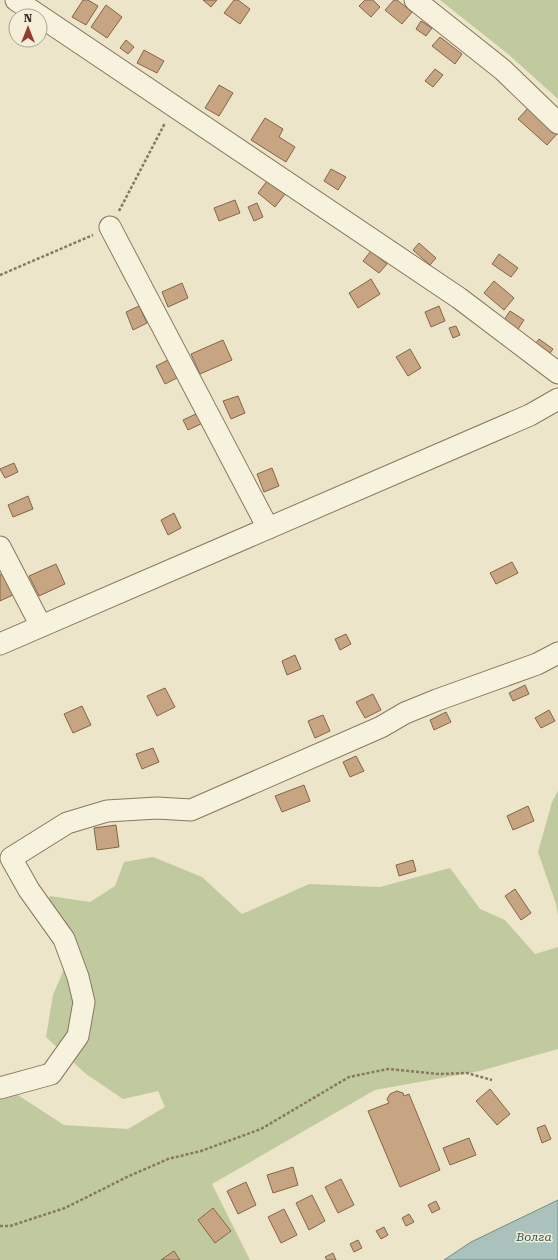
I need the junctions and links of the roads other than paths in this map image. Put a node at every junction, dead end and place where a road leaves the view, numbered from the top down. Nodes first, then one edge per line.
1 (16, 0) edge
2 (415, 0) edge
3 (558, 123) edge
4 (110, 227) road end
5 (558, 373) edge
6 (558, 399) edge
7 (268, 528) junction
8 (0, 546) edge
9 (41, 626) junction
10 (0, 644) edge
11 (558, 653) edge
12 (0, 1088) edge

1 - 5 street
2 - 3 street
4 - 7 street
6 - 7 street
7 - 9 street
8 - 9 street
9 - 10 street
11 - 12 street

